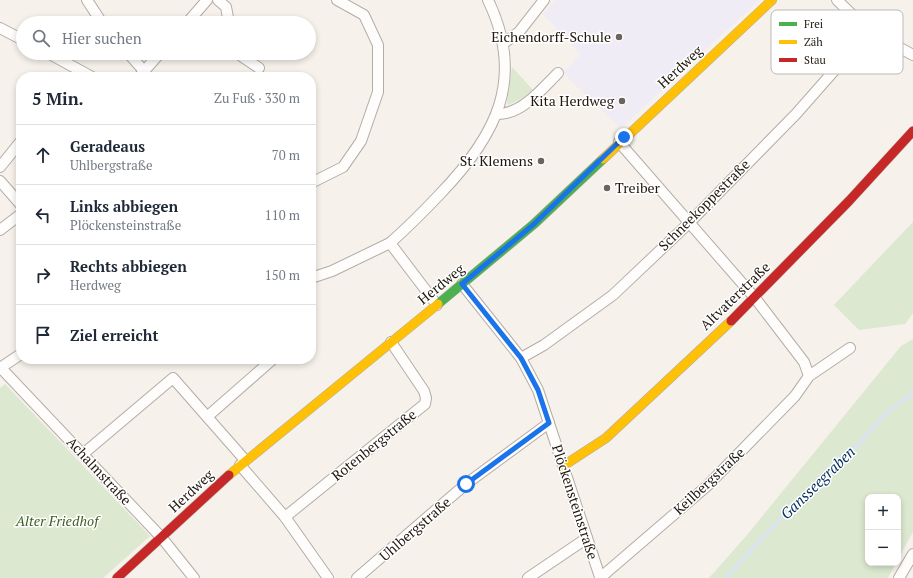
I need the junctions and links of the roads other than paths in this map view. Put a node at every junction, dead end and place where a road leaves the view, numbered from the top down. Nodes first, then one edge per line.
1 (87, 0) edge
2 (207, 0) edge
3 (218, 0) edge
4 (336, 0) edge
5 (488, 0) edge
6 (544, 0) edge
7 (772, 0) edge
8 (837, 0) edge
9 (847, 10) edge
10 (97, 16) edge
11 (193, 16) edge
12 (228, 16) edge
13 (0, 28) edge
14 (16, 36) edge
15 (504, 43) junction
16 (903, 50) edge
17 (913, 55) edge
18 (62, 60) edge
19 (133, 60) edge
20 (154, 60) edge
21 (247, 60) edge
22 (78, 68) junction
23 (259, 68) dead end
24 (75, 72) edge
25 (84, 72) edge
26 (141, 72) edge
27 (144, 72) edge
28 (558, 73) dead end
29 (831, 74) edge
30 (498, 114) junction
31 (913, 131) edge
32 (619, 142) junction
33 (16, 146) edge
34 (0, 167) edge
35 (0, 181) edge
36 (316, 181) edge
37 (16, 199) edge
38 (16, 218) edge
39 (690, 223) junction
40 (0, 230) edge
41 (390, 243) junction
42 (316, 276) edge
43 (462, 284) junction
44 (755, 298) junction
45 (437, 305) junction
46 (391, 342) junction
47 (850, 348) dead end
48 (16, 357) edge
49 (521, 358) junction
50 (267, 364) edge
51 (0, 368) edge
52 (808, 376) junction
53 (208, 416) junction
54 (549, 423) junction
55 (83, 454) junction
56 (242, 463) junction
57 (562, 466) junction
58 (285, 517) junction
59 (162, 538) junction
60 (587, 538) junction
61 (913, 554) edge
62 (117, 578) edge
63 (194, 578) edge
64 (328, 578) edge
65 (358, 578) edge
66 (528, 578) edge
67 (600, 578) edge
68 (899, 578) edge

1 - 10 street
2 - 11 street
3 - 12 street
4 - 36 street
5 - 15 street
6 - 15 street
7 - 32 street, Herdweg
8 - 9 street
13 - 14 street
15 - 30 street
16 - 17 street
18 - 22 street
19 - 26 street
20 - 27 street
21 - 23 street
22 - 24 street
22 - 25 street
28 - 30 street
29 - 39 street, Schneekoppestraße
30 - 41 street
31 - 44 street, Altvaterstraße
32 - 39 street
32 - 43 street, Herdweg
33 - 34 street
35 - 37 street
38 - 40 street
39 - 44 street
39 - 49 street, Schneekoppestraße
41 - 42 street
41 - 45 street
43 - 45 street, Herdweg
43 - 49 street, Plöckensteinstraße
44 - 52 street
44 - 57 street, Altvaterstraße
45 - 46 street, Herdweg
46 - 56 street, Herdweg
46 - 58 street, Rotenbergstraße
47 - 52 street, Keilbergstraße
48 - 51 street
49 - 54 street, Plöckensteinstraße
50 - 53 street
51 - 55 street, Achalmstraße
52 - 67 street, Keilbergstraße
53 - 55 street
53 - 56 street
54 - 57 street, Plöckensteinstraße
54 - 65 street, Uhlbergstraße
55 - 59 street, Achalmstraße
56 - 58 street
56 - 59 street, Herdweg
57 - 60 street, Plöckensteinstraße
58 - 64 street
59 - 62 street, Herdweg
59 - 63 street, Achalmstraße
60 - 66 street
60 - 67 street, Plöckensteinstraße
61 - 68 street

